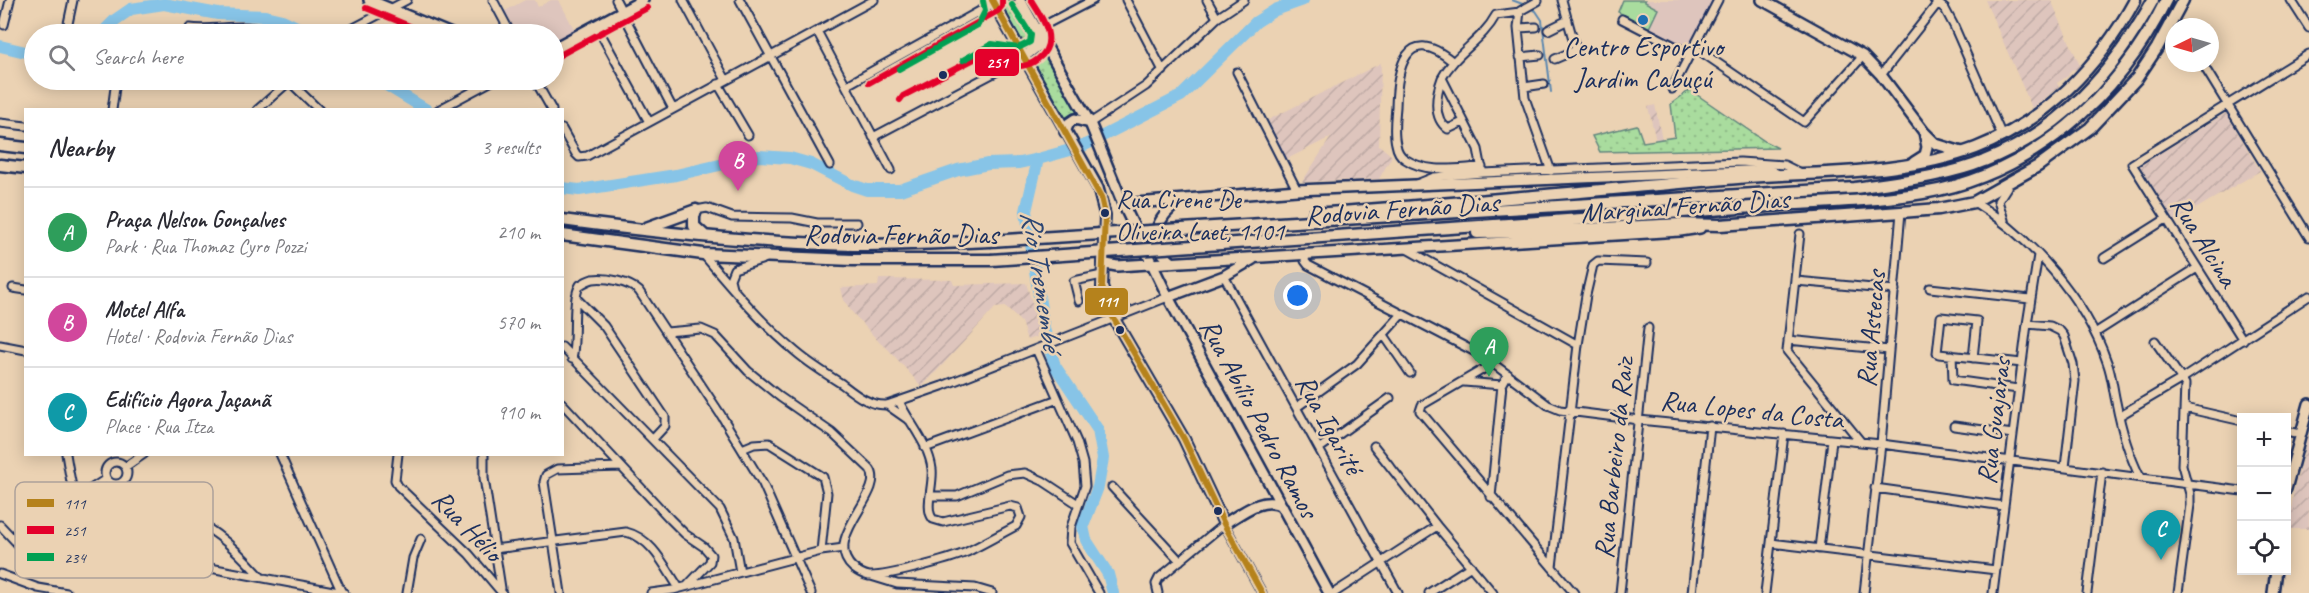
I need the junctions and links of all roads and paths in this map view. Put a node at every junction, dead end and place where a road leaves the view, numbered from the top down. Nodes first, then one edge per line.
1 (10, 0) edge
2 (73, 0) edge
3 (369, 0) edge
4 (407, 0) edge
5 (493, 0) edge
6 (616, 0) edge
7 (643, 0) edge
8 (683, 0) edge
9 (740, 0) edge
10 (874, 0) edge
11 (1020, 0) edge
12 (1093, 0) edge
13 (1126, 0) edge
14 (1207, 0) edge
15 (1244, 0) edge
16 (1562, 0) edge
17 (1718, 0) edge
18 (1762, 0) edge
19 (2135, 0) edge
20 (2152, 0) edge
21 (2166, 0) edge
22 (2184, 0) edge
23 (2291, 0) edge
24 (1536, 1) edge
25 (1936, 1) edge
26 (864, 2) edge
27 (993, 2) edge
28 (391, 8) junction
29 (622, 11) junction
30 (1521, 11) junction
31 (1217, 18) junction
32 (1622, 19) dead end
33 (1568, 20) junction
34 (68, 24) edge
35 (361, 24) edge
36 (429, 24) edge
37 (506, 24) edge
38 (4, 25) dead end
39 (596, 25) junction
40 (1536, 27) dead end
41 (1518, 28) junction
42 (2309, 28) edge
43 (1548, 30) dead end
44 (818, 31) junction
45 (1038, 31) junction
46 (564, 43) edge
47 (1692, 50) junction
48 (2309, 54) edge
49 (1540, 55) dead end
50 (770, 56) junction
51 (1863, 56) junction
52 (1024, 57) junction
53 (1520, 57) junction
54 (1555, 59) dead end
55 (1452, 61) junction
56 (1163, 71) junction
57 (1237, 72) dead end
58 (2208, 72) edge
59 (1881, 75) junction
60 (1442, 78) junction
61 (726, 80) junction
62 (718, 84) junction
63 (1544, 84) dead end
64 (847, 85) junction
65 (1524, 87) junction
66 (1672, 89) dead end
67 (115, 90) edge
68 (279, 90) edge
69 (300, 90) edge
70 (475, 90) edge
71 (541, 90) edge
72 (2229, 105) junction
73 (112, 108) edge
74 (259, 108) edge
75 (318, 108) edge
76 (441, 108) edge
77 (551, 108) edge
78 (673, 109) junction
79 (649, 122) junction
80 (1463, 122) junction
81 (0, 123) edge
82 (1091, 125) junction
83 (24, 126) edge
84 (564, 132) edge
85 (1924, 132) junction
86 (748, 135) dead end
87 (1067, 135) junction
88 (2002, 136) junction
89 (873, 137) junction
90 (0, 145) edge
91 (24, 148) edge
92 (1962, 152) junction
93 (0, 165) edge
94 (830, 165) dead end
95 (1908, 165) junction
96 (24, 168) edge
97 (891, 170) dead end
98 (1482, 170) junction
99 (1551, 171) junction
100 (1800, 174) junction
101 (1779, 175) junction
102 (2012, 182) junction
103 (1413, 185) junction
104 (1297, 190) junction
105 (1183, 199) junction
106 (1974, 202) junction
107 (1123, 204) junction
108 (696, 210) junction
109 (1901, 212) junction
110 (2166, 219) junction
111 (564, 220) edge
112 (2005, 222) junction
113 (1281, 223) junction
114 (857, 224) dead end
115 (1720, 225) junction
116 (639, 230) junction
117 (1411, 231) junction
118 (2308, 232) edge
119 (1800, 234) dead end
120 (564, 235) edge
121 (708, 237) junction
122 (1403, 247) junction
123 (703, 254) junction
124 (1305, 254) junction
125 (2038, 255) junction
126 (773, 257) junction
127 (1256, 257) junction
128 (2104, 258) dead end
129 (1103, 260) junction
130 (1172, 262) junction
131 (1647, 263) dead end
132 (1152, 264) junction
133 (2197, 268) junction
134 (1102, 275) junction
135 (1224, 276) junction
136 (1796, 281) junction
137 (13, 288) dead end
138 (1930, 288) dead end
139 (24, 290) edge
140 (732, 290) junction
141 (1895, 290) junction
142 (1168, 297) junction
143 (2309, 297) edge
144 (576, 298) junction
145 (2030, 299) junction
146 (1079, 302) dead end
147 (1402, 314) junction
148 (1113, 320) junction
149 (2027, 324) junction
150 (1648, 328) dead end
151 (666, 332) junction
152 (2095, 333) junction
153 (1384, 335) junction
154 (1788, 340) junction
155 (2243, 340) junction
156 (2155, 342) dead end
157 (0, 345) edge
158 (1578, 345) junction
159 (1039, 348) junction
160 (564, 349) edge
161 (24, 350) edge
162 (1889, 350) junction
163 (1952, 355) junction
164 (572, 358) junction
165 (1973, 358) junction
166 (1494, 363) junction
167 (2022, 363) junction
168 (1410, 373) dead end
169 (1508, 374) junction
170 (2181, 379) junction
171 (1464, 382) junction
172 (1502, 385) junction
173 (2018, 389) junction
174 (1390, 398) dead end
175 (1058, 399) junction
176 (899, 401) junction
177 (2309, 404) edge
178 (564, 405) edge
179 (887, 405) junction
180 (1297, 406) junction
181 (2185, 408) junction
182 (1571, 412) junction
183 (2119, 416) junction
184 (1639, 420) junction
185 (2237, 420) edge
186 (909, 421) junction
187 (1710, 426) junction
188 (1954, 426) dead end
189 (2291, 432) edge
190 (1784, 434) junction
191 (2013, 434) junction
192 (2300, 434) junction
193 (653, 440) junction
194 (1832, 440) junction
195 (1861, 442) junction
196 (1881, 444) junction
197 (1374, 446) dead end
198 (926, 448) junction
199 (1320, 448) junction
200 (742, 449) junction
201 (66, 456) edge
202 (141, 456) edge
203 (281, 456) edge
204 (398, 456) edge
205 (484, 456) edge
206 (2010, 461) junction
207 (125, 467) junction
208 (621, 467) junction
209 (2065, 467) junction
210 (2291, 469) edge
211 (2102, 472) junction
212 (2140, 477) junction
213 (106, 479) junction
214 (1267, 479) junction
215 (72, 482) edge
216 (101, 482) edge
217 (111, 482) edge
218 (123, 482) edge
219 (2187, 483) junction
220 (1112, 487) dead end
221 (1875, 488) junction
222 (2237, 490) edge
223 (931, 496) junction
224 (1491, 497) junction
225 (1262, 502) junction
226 (1078, 504) junction
227 (2004, 506) junction
228 (1282, 507) junction
229 (1224, 524) junction
230 (0, 525) edge
231 (1437, 526) junction
232 (213, 533) edge
233 (421, 539) dead end
234 (15, 541) edge
235 (554, 541) junction
236 (1770, 543) junction
237 (844, 548) junction
238 (494, 549) junction
239 (1819, 549) junction
240 (821, 551) junction
241 (1868, 555) junction
242 (796, 558) junction
243 (1180, 561) junction
244 (1381, 561) junction
245 (1471, 566) junction
246 (1552, 567) junction
247 (213, 569) edge
248 (1996, 570) junction
249 (740, 572) junction
250 (0, 574) edge
251 (2275, 575) edge
252 (869, 576) junction
253 (261, 578) junction
254 (688, 585) junction
255 (675, 590) edge
256 (1570, 591) edge
257 (502, 592) edge
258 (67, 593) edge
259 (343, 593) edge
260 (407, 593) edge
261 (561, 593) edge
262 (651, 593) edge
263 (811, 593) edge
264 (992, 593) edge
265 (1099, 593) edge
266 (1158, 593) edge
267 (1262, 593) edge
268 (1329, 593) edge
269 (1334, 593) edge
270 (1398, 593) edge
271 (1429, 593) edge
272 (1493, 593) edge
273 (1620, 593) edge
274 (1692, 593) edge
275 (1765, 593) edge
276 (1864, 593) edge
277 (1993, 593) edge
278 (2087, 593) edge
279 (2178, 593) edge
280 (2273, 593) edge

1 - 38 street
2 - 34 street
3 - 28 main road
4 - 28 street
5 - 37 street
6 - 29 street
7 - 29 main road
8 - 61 street
9 - 50 street
10 - 26 street
11 - 45 main road, Rua Abílio Pedro Ramos
12 - 45 street
13 - 56 street
14 - 31 street
15 - 31 street
16 - 33 street
17 - 47 street
18 - 51 main road
19 - 88 highway, Marginal Fernão Dias
20 - 113 highway, Rodovia Fernão Dias
21 - 117 highway, Rodovia Fernão Dias
22 - 102 highway, Marginal Fernão Dias
23 - 42 street
24 - 30 street
25 - 59 street
25 - 88 street
26 - 44 street
27 - 52 main road
27 - 64 street
28 - 35 street
28 - 36 main road
29 - 39 main road
29 - 78 street
30 - 41 street
30 - 55 street
31 - 56 street
32 - 47 street
33 - 43 street
33 - 54 street
39 - 46 main road
39 - 79 street
40 - 41 street
41 - 53 street
44 - 50 street
44 - 64 street
45 - 52 main road
45 - 82 main road, Rua Abílio Pedro Ramos
47 - 51 street
47 - 66 street
48 - 72 street
49 - 53 street
50 - 61 street
50 - 94 street
51 - 59 main road
52 - 87 main road
52 - 89 street
53 - 65 street
55 - 60 street
55 - 98 street
56 - 82 street
57 - 104 street
58 - 72 street
59 - 85 main road
60 - 80 street
60 - 80 street
61 - 62 street
62 - 78 street
62 - 86 street
63 - 65 street
64 - 89 street
65 - 99 street
67 - 73 street
68 - 74 street
69 - 75 street
70 - 76 street
71 - 77 street
72 - 110 street, Rua Alcina
72 - 118 street
78 - 79 street
79 - 84 street
80 - 98 street
81 - 83 street
82 - 87 main road
82 - 107 main road, Rua Abílio Pedro Ramos
85 - 92 main road
85 - 95 main road
87 - 129 main road
88 - 92 highway, Marginal Fernão Dias
89 - 97 street
90 - 91 highway
92 - 95 highway, Marginal Fernão Dias
93 - 96 highway
95 - 100 highway, Marginal Fernão Dias
98 - 99 street
98 - 103 street
99 - 100 street
100 - 101 highway, Marginal Fernão Dias
101 - 103 main road
101 - 113 highway, Marginal Fernão Dias
102 - 106 highway, Marginal Fernão Dias
102 - 112 street
103 - 104 main road
104 - 105 main road
105 - 107 main road
105 - 130 main road
106 - 109 highway, Marginal Fernão Dias
106 - 112 street
107 - 132 main road, Rua Abílio Pedro Ramos
108 - 114 street
108 - 116 highway
108 - 121 highway
109 - 115 highway, Marginal Fernão Dias
109 - 141 street, Rua Astecas
110 - 128 street
110 - 133 street, Rua Alcina
111 - 116 highway, Rodovia Fernão Dias
112 - 125 street
113 - 121 highway, Rodovia Fernão Dias, bridge
115 - 117 highway
115 - 122 main road, Marginal Fernão Dias
116 - 121 highway, Rodovia Fernão Dias
117 - 126 highway, Rodovia Fernão Dias, bridge
119 - 136 street
120 - 123 highway, Rodovia Fernão Dias
122 - 124 main road, Marginal Fernão Dias
122 - 158 street
123 - 126 highway, Rodovia Fernão Dias
123 - 140 street
124 - 127 main road, Marginal Fernão Dias
124 - 147 street, Rua Lopes da Costa
125 - 145 street, Rua Guajaras
125 - 152 street
126 - 140 street
127 - 130 main road, Marginal Fernão Dias
127 - 135 main road
129 - 132 main road, Marginal Fernão Dias
129 - 134 main road
130 - 132 main road, Marginal Fernão Dias
131 - 158 street
132 - 142 main road, Rua Abílio Pedro Ramos
133 - 152 street
133 - 155 street, Rua Alcina
134 - 146 street
134 - 148 main road
135 - 142 main road
135 - 180 street, Rua Igarité
136 - 141 street
136 - 154 street
137 - 139 street
138 - 145 street
140 - 179 street
141 - 162 street, Rua Astecas
142 - 148 street
142 - 214 main road, Rua Abílio Pedro Ramos
143 - 155 street
144 - 151 street
144 - 164 street
144 - 193 street
145 - 149 street, Rua Guajaras
147 - 153 street
147 - 166 street, Rua Lopes da Costa
148 - 159 street
148 - 229 main road
149 - 167 street, Rua Guajaras
149 - 209 street
150 - 184 street, Rua Barbeiro da Raiz
151 - 200 street
151 - 237 street
152 - 183 street
153 - 168 street
153 - 180 street
154 - 162 street
154 - 195 street
155 - 170 street
156 - 170 street
157 - 161 street
158 - 182 street
159 - 175 street
159 - 176 street
160 - 164 street
162 - 196 street, Rua Astecas
163 - 165 street
163 - 165 street
163 - 173 street
164 - 193 street
165 - 167 street
166 - 169 street, Rua Lopes da Costa
166 - 171 street
167 - 173 street, Rua Guajaras
169 - 172 street
169 - 182 street, Rua Lopes da Costa
170 - 181 street
170 - 183 street
171 - 172 street
171 - 224 street
172 - 224 street
173 - 191 street, Rua Guajaras
174 - 199 street
175 - 198 street
175 - 226 street
176 - 179 street
176 - 186 street
177 - 192 main road
178 - 208 street
179 - 186 street
180 - 199 street, Rua Igarité
181 - 185 street
181 - 219 street
182 - 184 street, Rua Lopes da Costa
182 - 246 street
183 - 212 street
184 - 187 street, Rua Lopes da Costa
184 - 273 street, Rua Barbeiro da Raiz
186 - 198 street
187 - 190 street, Rua Lopes da Costa
187 - 274 street
188 - 191 street
189 - 192 street
190 - 194 street, Rua Lopes da Costa
190 - 236 street
191 - 206 street, Rua Guajaras
192 - 210 main road
193 - 249 street
194 - 195 street, Rua Lopes da Costa
194 - 239 street
195 - 196 street, Rua Lopes da Costa
196 - 206 street, Rua Lopes da Costa
196 - 221 street, Rua Astecas
197 - 231 street
198 - 223 street
199 - 244 street, Rua Igarité
200 - 240 street
200 - 242 street
201 - 215 street
202 - 207 street
203 - 259 street
204 - 257 street, Rua Hélio
205 - 238 street
206 - 209 street, Rua Lopes da Costa
206 - 227 street, Rua Guajaras
207 - 213 street
207 - 218 street
208 - 235 street
208 - 254 street
209 - 211 street, Rua Lopes da Costa
211 - 212 street, Rua Lopes da Costa
211 - 278 street
212 - 219 street, Rua Lopes da Costa
213 - 216 street
213 - 217 street
214 - 225 main road
214 - 228 main road, Rua Abílio Pedro Ramos
219 - 222 street, Rua Lopes da Costa
219 - 279 street
220 - 243 street
221 - 227 street
221 - 241 street, Rua Astecas
223 - 226 street
223 - 252 street
224 - 246 street
225 - 228 main road
225 - 229 main road
226 - 265 street
227 - 248 street, Rua Guajaras
228 - 268 main road, Rua Abílio Pedro Ramos
229 - 243 street
229 - 267 street
230 - 234 street
231 - 244 street
231 - 245 street
232 - 253 street
233 - 260 street
235 - 238 street
235 - 255 street
235 - 261 street
236 - 239 street
236 - 275 street
237 - 240 street
237 - 252 street
238 - 257 street
239 - 241 street
240 - 242 street
241 - 248 street
241 - 276 street, Rua Astecas
242 - 249 street
242 - 263 street
243 - 266 street
244 - 269 street
244 - 270 street, Rua Igarité
245 - 271 street
245 - 272 street
246 - 256 street
247 - 253 street
248 - 277 street, Rua Guajaras
249 - 254 street
250 - 258 street
251 - 280 main road
252 - 264 street
253 - 259 street
254 - 255 street
255 - 262 street

